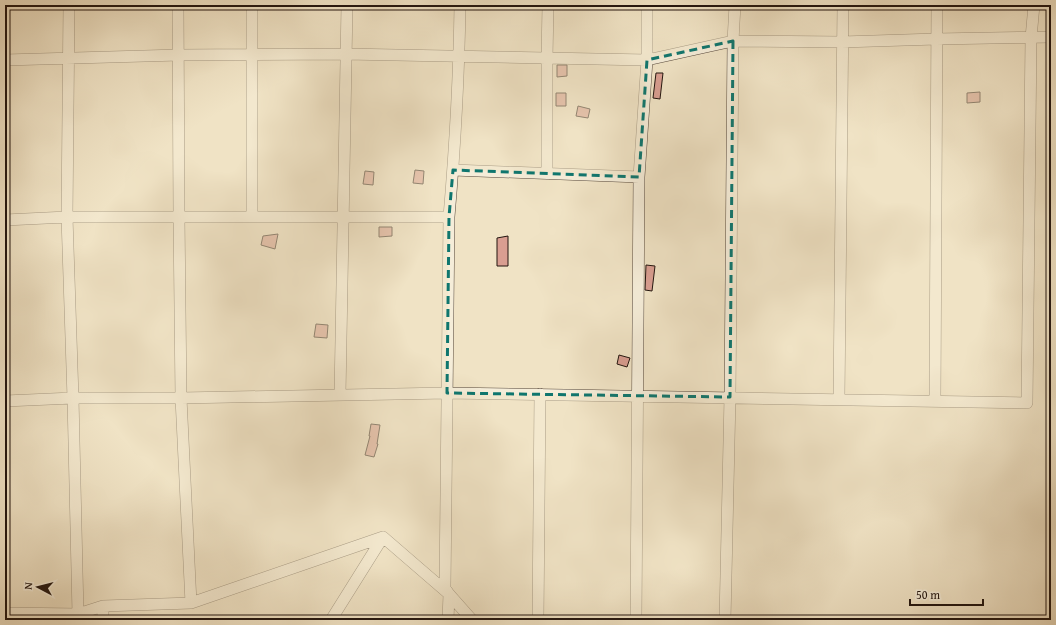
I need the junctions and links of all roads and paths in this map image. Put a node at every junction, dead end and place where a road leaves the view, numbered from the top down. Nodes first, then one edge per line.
1 (69, 5) edge
2 (178, 5) edge
3 (252, 5) edge
4 (347, 5) edge
5 (460, 5) edge
6 (548, 5) edge
7 (647, 5) edge
8 (735, 5) edge
9 (843, 5) edge
10 (937, 5) edge
11 (1034, 5) edge
12 (1051, 37) edge
13 (1031, 38) junction
14 (936, 39) junction
15 (733, 41) junction
16 (842, 42) junction
17 (346, 54) junction
18 (179, 55) junction
19 (252, 55) junction
20 (459, 56) junction
21 (547, 58) junction
22 (69, 59) junction
23 (5, 60) edge
24 (647, 60) junction
25 (453, 170) junction
26 (547, 174) junction
27 (639, 177) junction
28 (67, 217) junction
29 (179, 217) junction
30 (252, 217) junction
31 (449, 217) junction
32 (343, 218) junction
33 (5, 220) edge
34 (447, 393) junction
35 (540, 394) junction
36 (340, 395) junction
37 (638, 396) junction
38 (730, 397) junction
39 (73, 398) junction
40 (181, 398) junction
41 (839, 399) junction
42 (935, 401) junction
43 (5, 402) edge
44 (383, 537) junction
45 (449, 594) junction
46 (191, 603) junction
47 (103, 606) junction
48 (5, 613) edge
49 (78, 614) junction
50 (103, 620) edge
51 (331, 620) edge
52 (448, 620) edge
53 (472, 620) edge
54 (538, 620) edge
55 (636, 620) edge
56 (725, 620) edge

1 - 22 street
2 - 18 street
3 - 19 street
4 - 17 street
5 - 20 street
6 - 21 street
7 - 24 street
8 - 15 street
9 - 16 street
10 - 14 street
11 - 13 street
12 - 13 street
13 - 14 street
13 - 42 street
14 - 16 street
14 - 42 street
15 - 16 street
15 - 24 street
15 - 38 street
16 - 41 street
17 - 19 street
17 - 20 street
17 - 32 street
18 - 19 street
18 - 22 street
18 - 29 street
19 - 30 street
20 - 21 street
20 - 25 street
21 - 24 street
21 - 26 street
22 - 23 street
22 - 28 street
24 - 27 street
25 - 26 street
25 - 31 street
26 - 27 street
27 - 37 street
28 - 29 street
28 - 33 street
28 - 39 street
29 - 30 street
29 - 40 street
30 - 32 street
31 - 32 street
31 - 34 street
32 - 36 street
34 - 35 street
34 - 36 street
34 - 45 street
35 - 37 street
35 - 54 street
36 - 40 street
37 - 38 street
37 - 55 street
38 - 41 street
38 - 56 street
39 - 40 street
39 - 43 street
39 - 49 street
40 - 46 street
41 - 42 street
44 - 45 street
44 - 46 street
44 - 51 street
45 - 52 street
45 - 53 street
46 - 47 street
47 - 49 street
47 - 50 street
48 - 49 street

